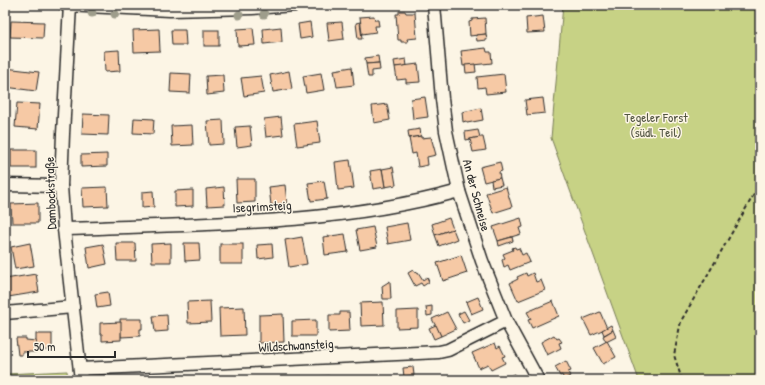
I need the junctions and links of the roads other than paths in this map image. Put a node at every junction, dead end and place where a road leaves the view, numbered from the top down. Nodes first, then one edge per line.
1 (65, 5) edge
2 (70, 5) edge
3 (295, 5) edge
4 (434, 5) edge
5 (5, 186) edge
6 (61, 186) junction
7 (459, 191) junction
8 (64, 229) junction
9 (73, 307) junction
10 (5, 314) edge
11 (506, 321) junction
12 (80, 374) edge
13 (538, 380) edge

1 - 2 street
2 - 3 street
2 - 6 street, Dambockstraße
4 - 7 street, An der Schneise
5 - 6 street
6 - 8 street, Dambockstraße
7 - 8 street, Isegrimsteig
7 - 11 street, An der Schneise
8 - 9 street, Dambockstraße
9 - 10 street
9 - 12 street, Dambockstraße
11 - 12 street, Wildschwansteig
11 - 13 street, An der Schneise

